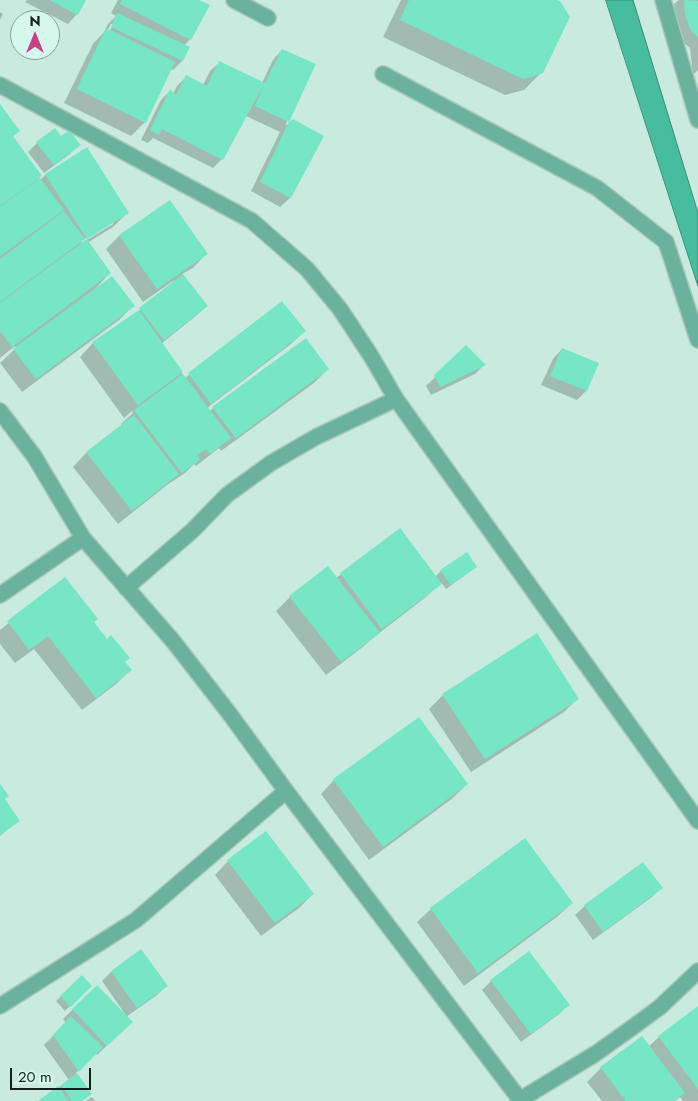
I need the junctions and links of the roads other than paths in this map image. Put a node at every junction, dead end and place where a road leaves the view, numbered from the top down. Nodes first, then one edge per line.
1 (234, 0) edge
2 (663, 0) edge
3 (268, 18) dead end
4 (383, 74) dead end
5 (0, 85) edge
6 (698, 120) edge
7 (698, 340) edge
8 (396, 399) junction
9 (0, 411) edge
10 (83, 538) junction
11 (126, 588) junction
12 (0, 596) edge
13 (286, 791) junction
14 (698, 821) edge
15 (698, 971) edge
16 (0, 1006) edge
17 (520, 1101) edge

1 - 3 street
2 - 6 street
4 - 7 street
5 - 8 street
8 - 11 street
8 - 14 street
9 - 10 street
10 - 11 street
10 - 12 street
11 - 13 street
13 - 16 street
13 - 17 street
15 - 17 street

